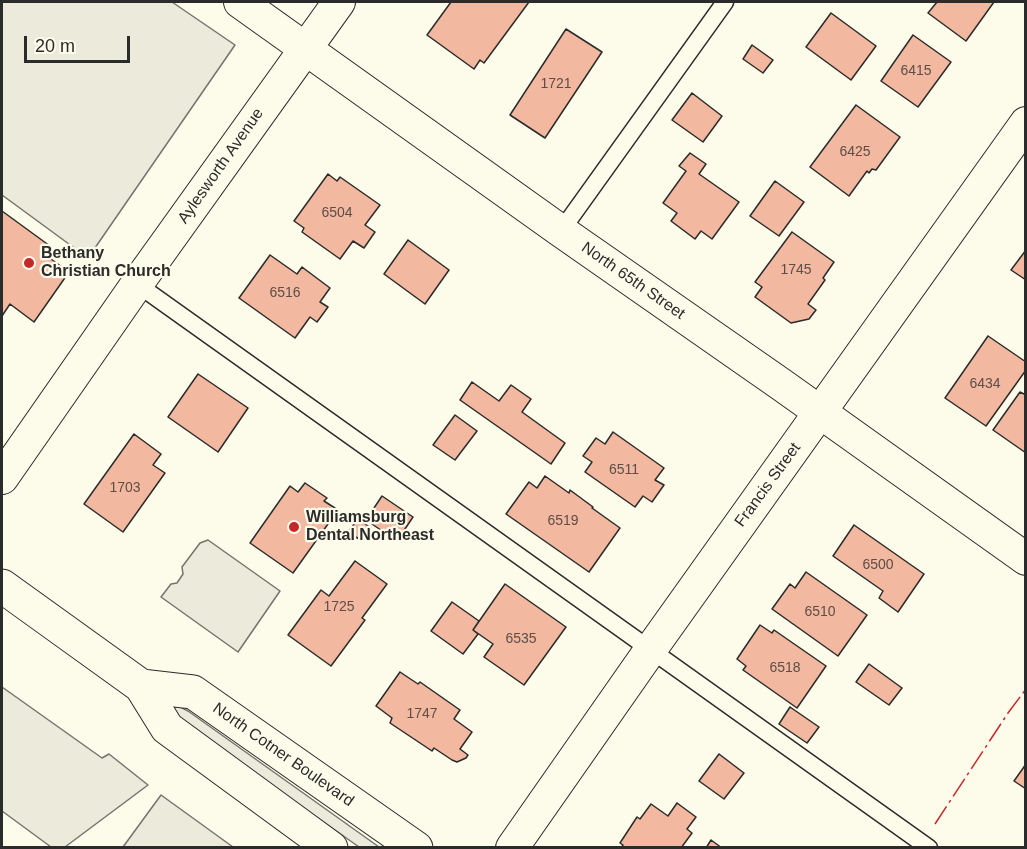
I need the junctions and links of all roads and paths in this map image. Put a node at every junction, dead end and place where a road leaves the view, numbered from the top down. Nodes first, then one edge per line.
1 (240, 2) edge
2 (339, 2) edge
3 (725, 2) edge
4 (306, 49) junction
5 (1026, 123) edge
6 (561, 231) junction
7 (137, 284) junction
8 (820, 413) junction
9 (2, 478) edge
10 (1026, 560) edge
11 (2, 586) edge
12 (651, 649) junction
13 (141, 686) junction
14 (331, 848) edge
15 (416, 848) edge
16 (512, 848) edge
17 (929, 848) edge

1 - 4 street, North 65th Street
2 - 4 street, Aylesworth Avenue
3 - 6 lane
4 - 6 street, North 65th Street
4 - 7 street, Aylesworth Avenue
5 - 8 street, Francis Street
6 - 8 street, North 65th Street
7 - 9 street, Aylesworth Avenue
7 - 12 lane
8 - 10 street, North 65th Street
8 - 12 street, Francis Street
11 - 13 main road, North Cotner Boulevard
12 - 16 street, Francis Street
12 - 17 lane
13 - 14 main road, North Cotner Boulevard
13 - 15 main road, North Cotner Boulevard

